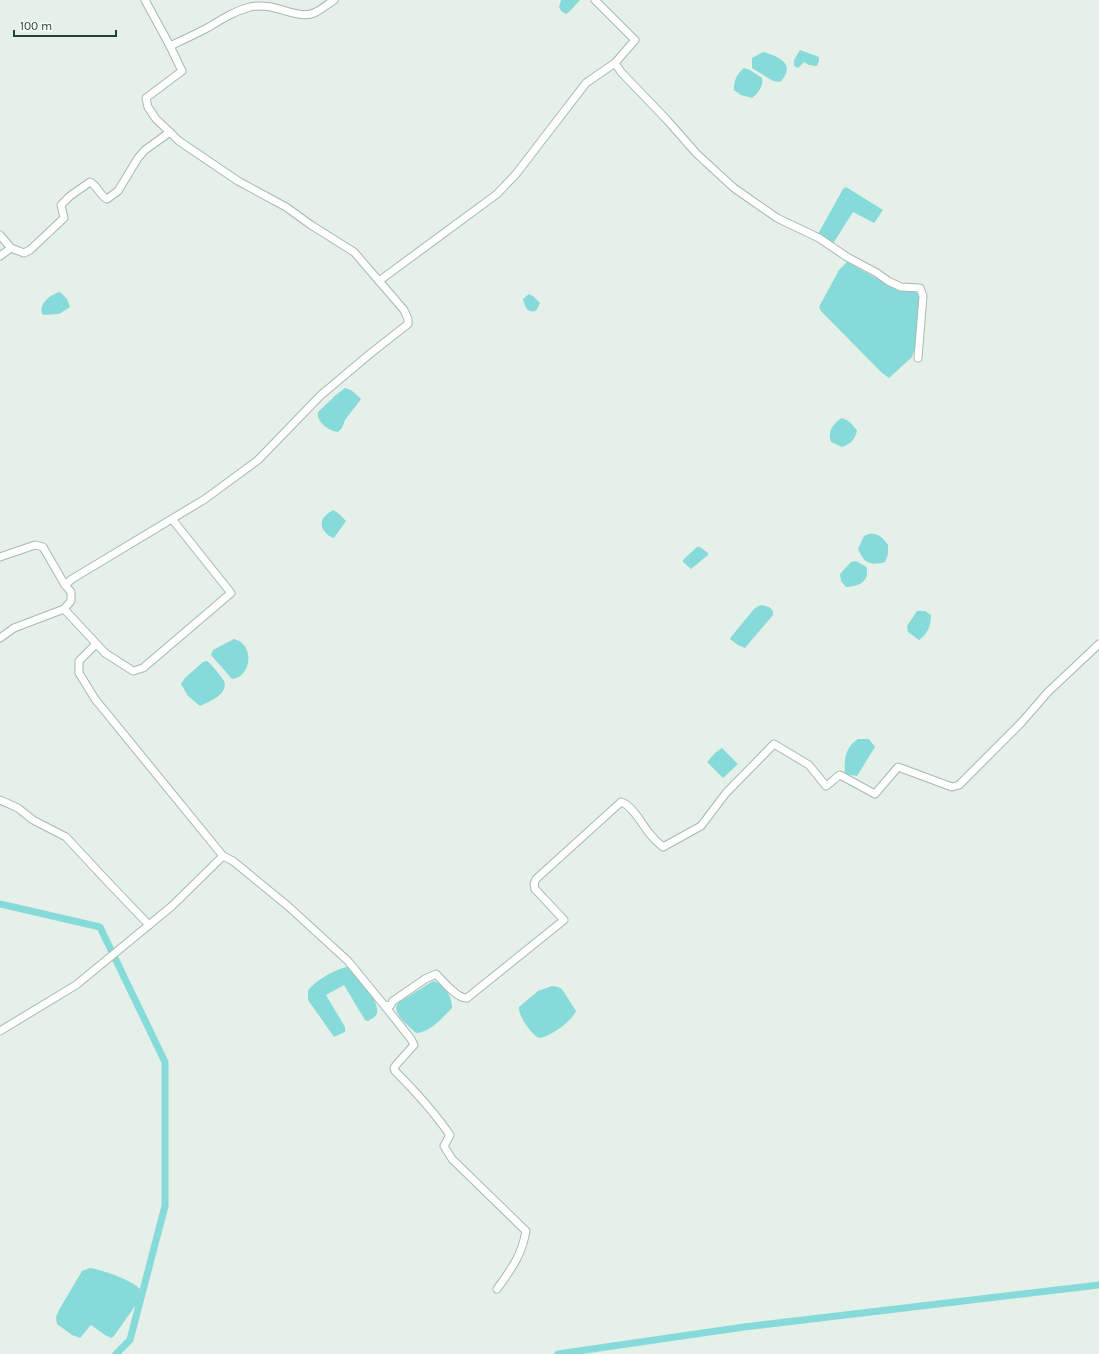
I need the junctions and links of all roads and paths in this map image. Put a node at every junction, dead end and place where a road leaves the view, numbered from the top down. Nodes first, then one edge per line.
1 (145, 0) edge
2 (334, 0) edge
3 (595, 0) edge
4 (170, 46) junction
5 (615, 63) junction
6 (170, 132) junction
7 (0, 235) edge
8 (11, 248) junction
9 (0, 256) edge
10 (379, 281) junction
11 (918, 358) dead end
12 (172, 519) junction
13 (0, 557) edge
14 (66, 585) junction
15 (64, 609) junction
16 (0, 638) edge
17 (96, 644) junction
18 (1099, 644) edge
19 (0, 800) edge
20 (223, 856) junction
21 (149, 925) junction
22 (384, 1005) junction
23 (0, 1031) edge
24 (497, 1289) dead end

1 - 4 street
2 - 4 street
3 - 5 street
4 - 6 street
5 - 10 street
5 - 11 street
6 - 8 street
6 - 10 street
7 - 8 street
8 - 9 street
10 - 12 street
12 - 14 street
12 - 17 street
13 - 14 street
14 - 15 street
15 - 16 street
15 - 17 street
17 - 20 street
18 - 22 street
19 - 21 street
20 - 21 street
20 - 22 street
21 - 23 street
22 - 24 street

